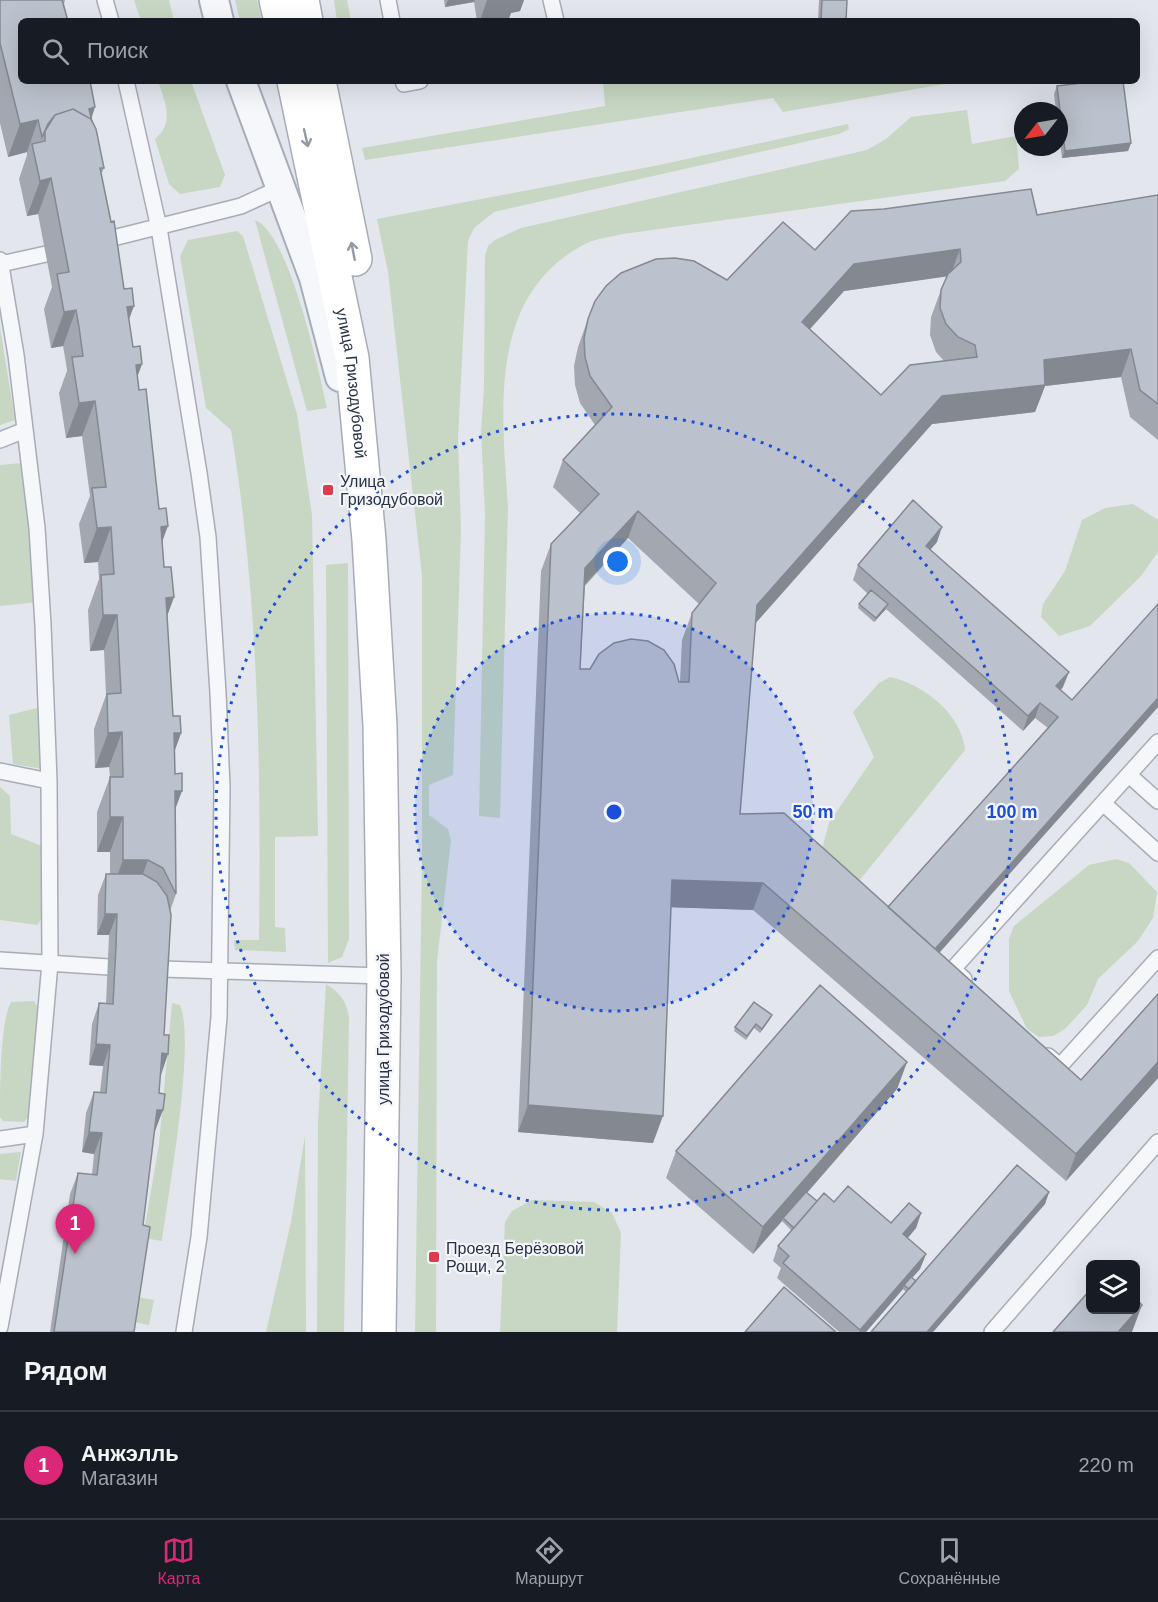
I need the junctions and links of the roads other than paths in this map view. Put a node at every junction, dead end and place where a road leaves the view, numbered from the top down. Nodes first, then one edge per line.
1 (105, 0) edge
2 (214, 0) edge
3 (276, 0) edge
4 (302, 0) edge
5 (388, 0) edge
6 (551, 0) edge
7 (110, 18) edge
8 (218, 18) edge
9 (280, 18) edge
10 (305, 18) edge
11 (391, 18) edge
12 (555, 18) edge
13 (127, 84) edge
14 (242, 84) edge
15 (295, 84) edge
16 (320, 84) edge
17 (280, 188) junction
18 (159, 228) junction
19 (95, 243) edge
20 (46, 254) dead end
21 (0, 262) edge
22 (3, 292) edge
23 (25, 430) junction
24 (0, 440) edge
25 (369, 540) junction
26 (380, 726) junction
27 (1158, 742) edge
28 (0, 771) edge
29 (1129, 775) junction
30 (49, 781) junction
31 (1158, 801) edge
32 (1103, 803) junction
33 (1158, 853) edge
34 (1158, 958) edge
35 (0, 960) edge
36 (50, 963) junction
37 (109, 967) dead end
38 (162, 969) edge
39 (220, 971) junction
40 (384, 976) junction
41 (977, 992) edge
42 (1035, 1044) edge
43 (35, 1134) junction
44 (0, 1139) edge
45 (1158, 1142) edge
46 (0, 1327) edge
47 (184, 1332) edge
48 (380, 1332) edge
49 (992, 1332) edge

1 - 7 lane
2 - 8 street
3 - 9 street
4 - 10 street
5 - 11 lane
6 - 12 lane
13 - 18 lane
14 - 17 street
15 -> 25 street, улица Гризодубовой
26 -> 16 street, улица Гризодубовой
17 - 18 lane
17 - 25 street
18 - 19 lane
18 - 39 lane
20 - 21 lane
21 - 22 lane
22 - 23 lane
23 - 24 lane
23 - 30 lane
25 - 26 street, улица Гризодубовой
26 - 40 street, улица Гризодубовой
27 - 29 lane
28 - 30 lane
29 - 31 lane
29 - 32 lane
30 - 36 lane
32 - 33 lane
32 - 41 lane
34 - 42 lane
35 - 36 lane
36 - 37 lane
36 - 43 lane
38 - 39 lane
39 - 40 lane
39 - 47 lane
40 - 48 street, улица Гризодубовой
43 - 44 lane
43 - 46 lane
45 - 49 lane

